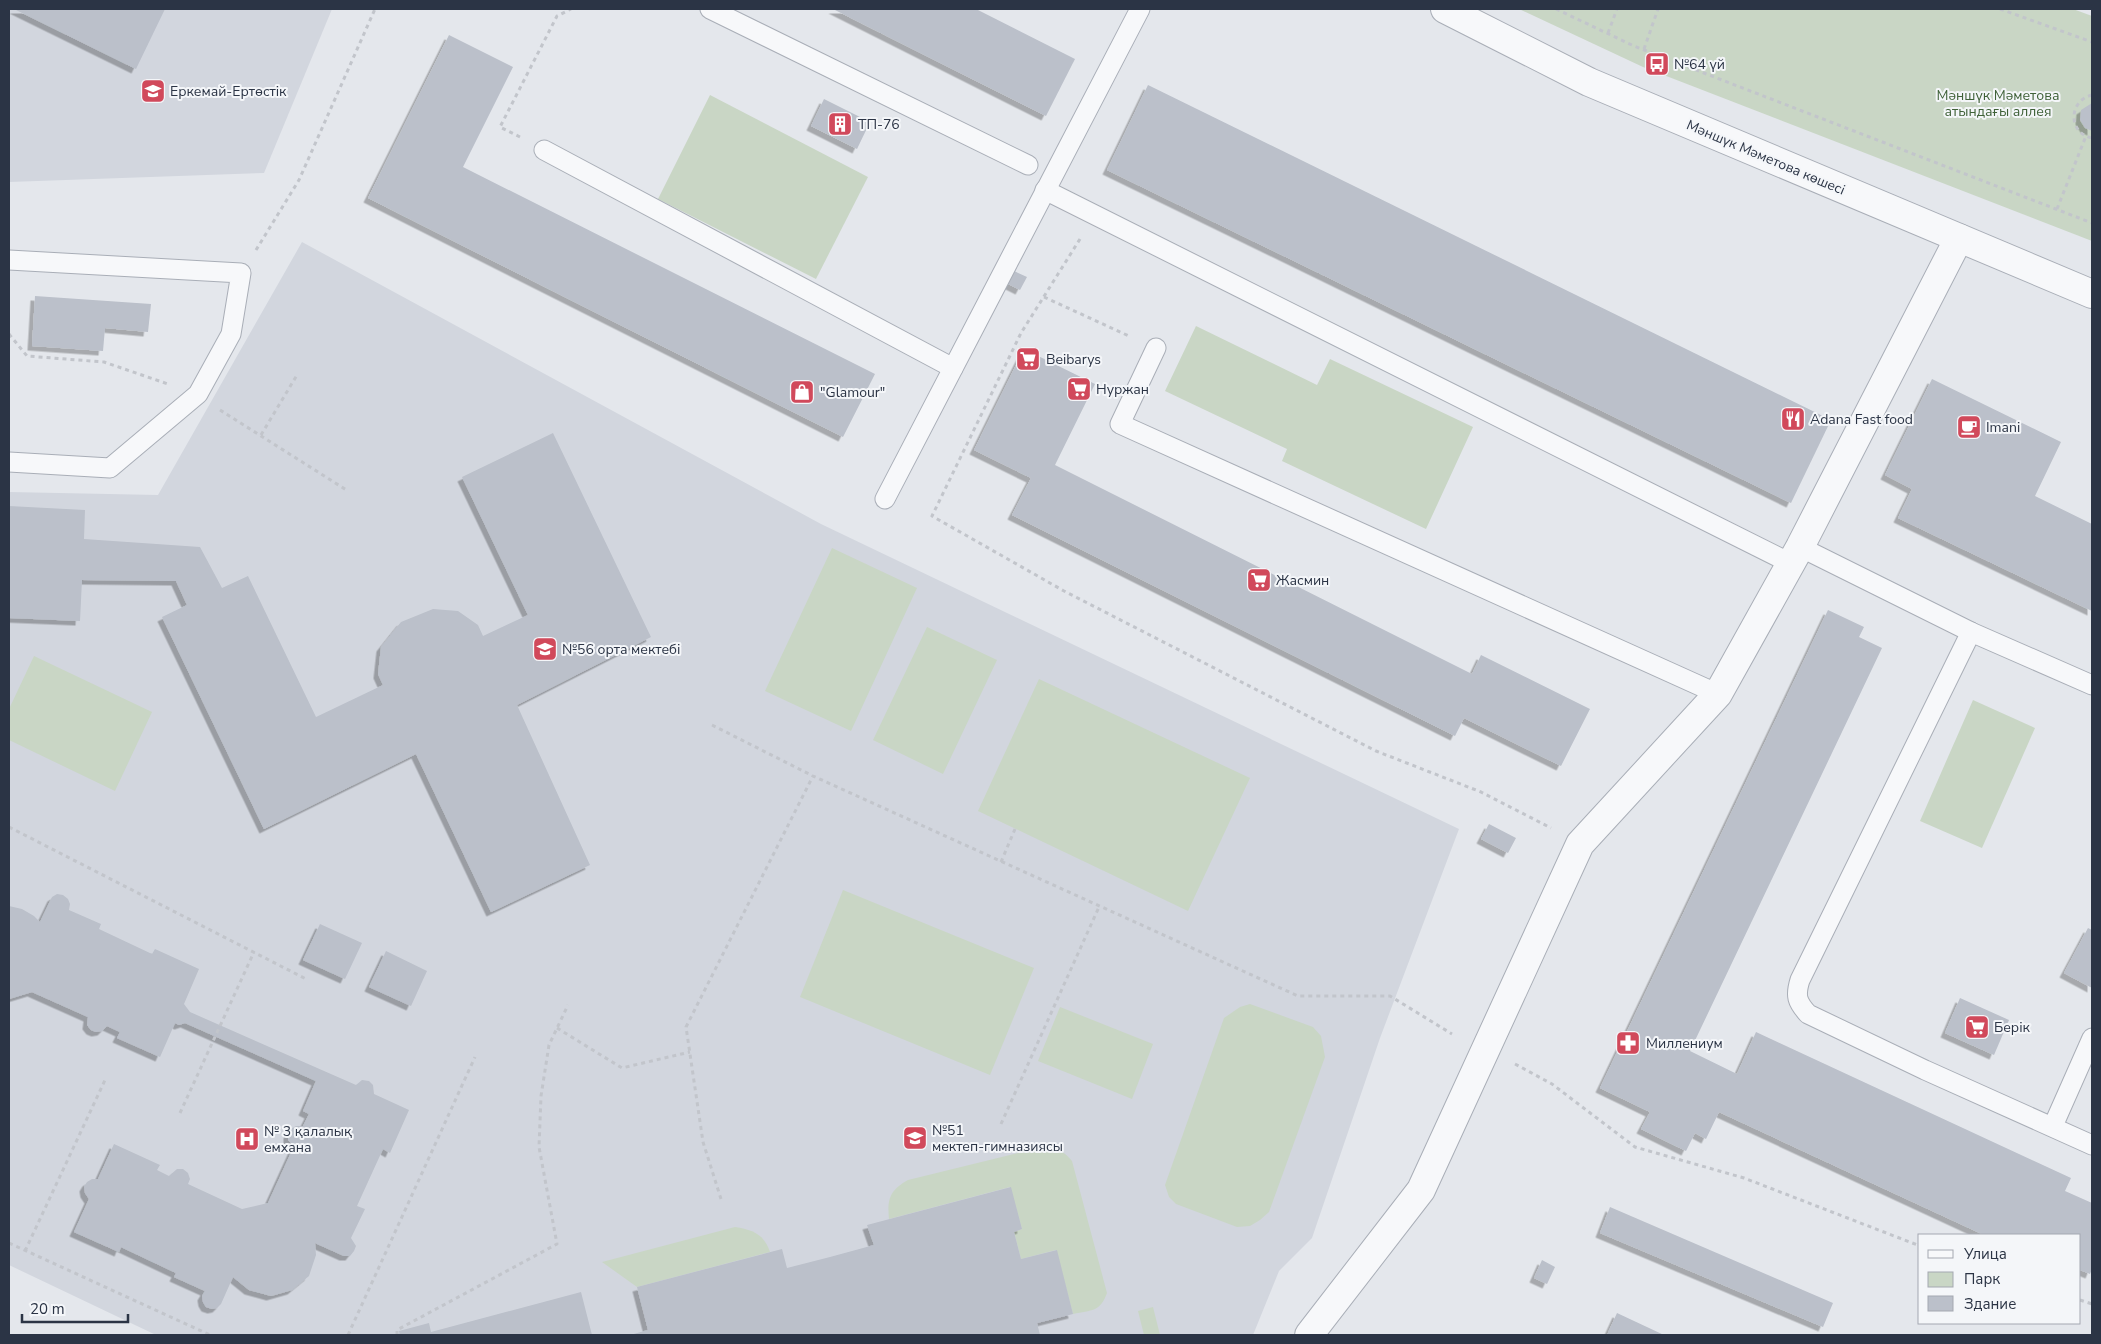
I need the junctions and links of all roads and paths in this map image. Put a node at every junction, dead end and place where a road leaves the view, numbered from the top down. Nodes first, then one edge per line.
1 (376, 9) edge
2 (571, 9) edge
3 (710, 9) edge
4 (1140, 9) edge
5 (1445, 9) edge
6 (1556, 9) edge
7 (1617, 9) edge
8 (1658, 9) edge
9 (2000, 9) edge
10 (1608, 33) junction
11 (2092, 42) edge
12 (1644, 49) junction
13 (2092, 95) edge
14 (2086, 136) junction
15 (2092, 138) edge
16 (544, 150) joint
17 (1028, 165) dead end
18 (1045, 190) junction
19 (2057, 209) junction
20 (1095, 215) junction
21 (2092, 223) edge
22 (1959, 238) junction
23 (9, 260) edge
24 (241, 274) junction
25 (2092, 294) edge
26 (1044, 297) junction
27 (9, 334) edge
28 (1156, 348) joint
29 (953, 368) junction
30 (297, 375) dead end
31 (198, 394) junction
32 (261, 435) junction
33 (9, 462) edge
34 (348, 491) dead end
35 (885, 499) dead end
36 (1795, 555) junction
37 (1972, 632) junction
38 (2092, 685) edge
39 (1718, 694) junction
40 (712, 725) dead end
41 (813, 776) junction
42 (9, 826) edge
43 (1015, 829) dead end
44 (1580, 844) junction
45 (1001, 862) junction
46 (1099, 907) junction
47 (254, 952) junction
48 (308, 980) dead end
49 (568, 1006) dead end
50 (557, 1028) junction
51 (1452, 1034) dead end
52 (2092, 1038) edge
53 (690, 1052) junction
54 (475, 1058) dead end
55 (1510, 1062) dead end
56 (106, 1078) dead end
57 (180, 1113) dead end
58 (1001, 1124) dead end
59 (2053, 1126) junction
60 (2092, 1145) edge
61 (721, 1199) dead end
62 (9, 1243) edge
63 (1918, 1245) edge
64 (25, 1251) junction
65 (210, 1335) edge
66 (348, 1335) edge
67 (396, 1335) edge
68 (1308, 1335) edge

1 - 24 path
2 - 16 path
3 - 17 lane
4 - 18 lane
5 - 22 street, Мәншүк Мәметова көшесі
6 - 10 path
7 - 10 path
8 - 12 path
9 - 11 path
10 - 12 path
12 - 19 path
13 - 14 path
14 - 15 path
14 - 19 path
16 - 29 lane
18 - 20 lane
18 - 29 lane
19 - 21 path
20 - 26 path
20 - 36 lane
22 - 25 street, Мәншүк Мәметова көшесі
22 - 36 street
23 - 24 lane
24 - 31 lane
26 - 28 path
26 - 44 path
27 - 31 path
28 - 39 lane
29 - 35 lane
30 - 32 path
31 - 32 path
31 - 33 lane
32 - 34 path
36 - 37 lane
36 - 39 street
37 - 38 lane
37 - 59 lane
39 - 44 street
40 - 41 path
41 - 45 path
41 - 53 path
42 - 47 path
43 - 45 path
44 - 68 street
45 - 46 path
46 - 51 path
46 - 58 path
47 - 48 path
47 - 57 path
49 - 50 path
50 - 53 path
50 - 67 path
52 - 59 lane
53 - 61 path
54 - 66 path
55 - 63 path
56 - 64 path
59 - 60 lane
62 - 64 path
64 - 65 path

